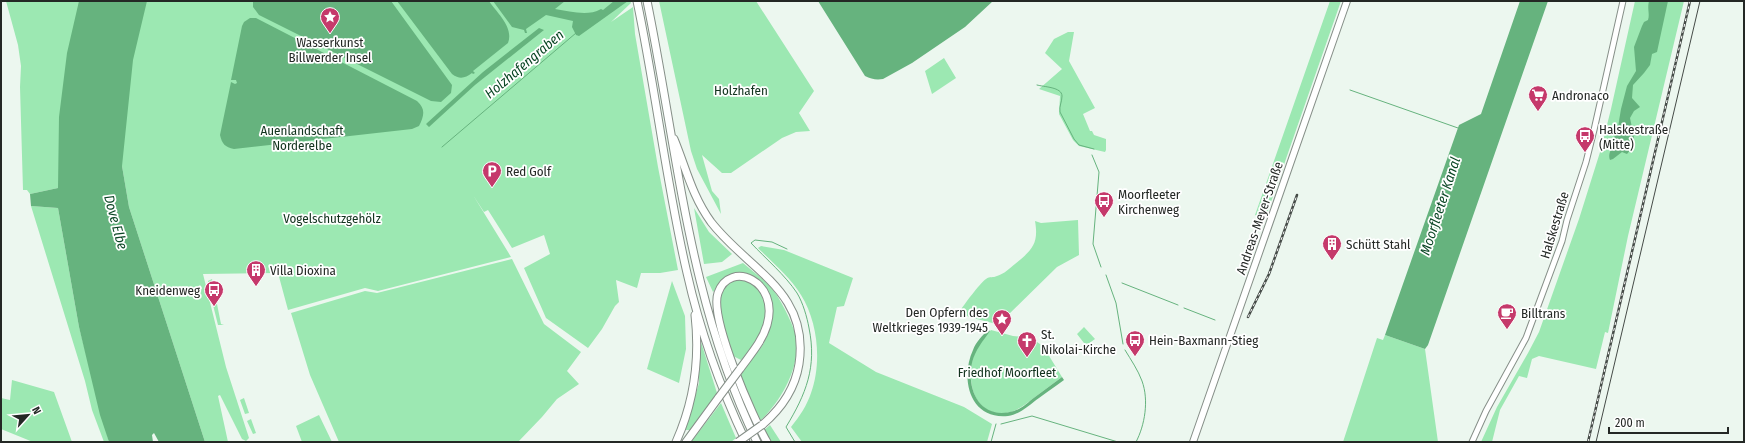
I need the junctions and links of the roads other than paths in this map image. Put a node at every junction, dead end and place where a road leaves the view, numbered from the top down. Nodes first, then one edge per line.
1 (637, 1) edge
2 (647, 1) edge
3 (1347, 1) edge
4 (1623, 1) edge
5 (668, 126) junction
6 (693, 299) junction
7 (749, 426) junction
8 (676, 442) edge
9 (686, 442) edge
10 (738, 442) edge
11 (746, 442) edge
12 (757, 442) edge
13 (760, 442) edge
14 (767, 442) edge
15 (1193, 442) edge
16 (1472, 442) edge

1 - 6 highway
2 - 5 highway
3 - 15 main road, Andreas-Meyer-Straße
4 - 16 street, Halskestraße
5 - 7 highway
5 - 10 highway, bridge
6 - 8 highway
6 - 11 highway
7 - 12 highway
7 - 13 highway
9 - 14 highway, bridge

